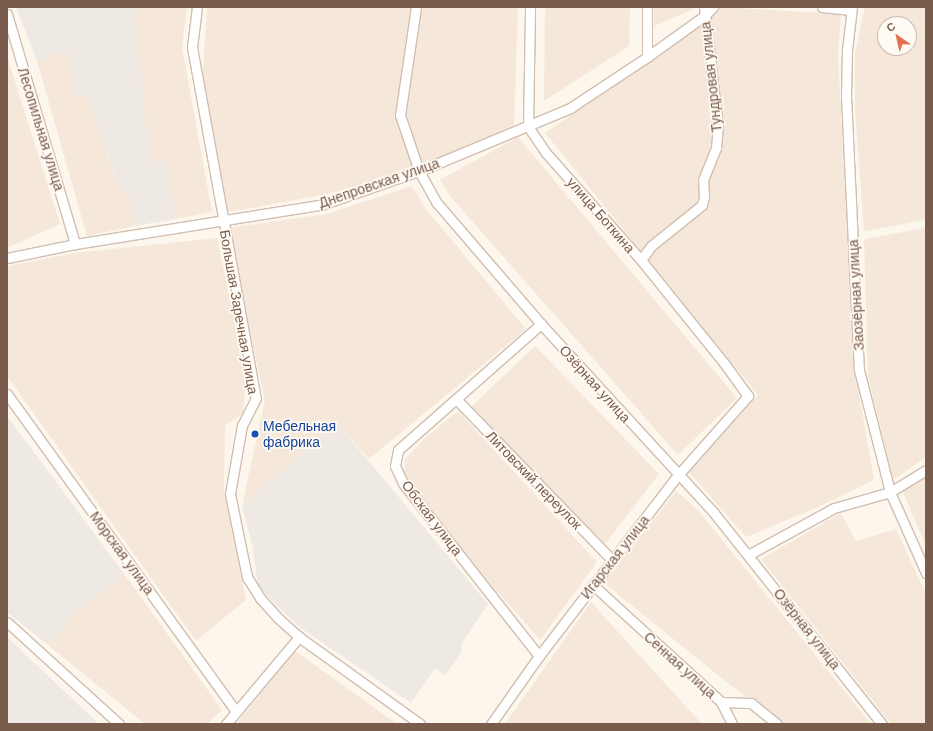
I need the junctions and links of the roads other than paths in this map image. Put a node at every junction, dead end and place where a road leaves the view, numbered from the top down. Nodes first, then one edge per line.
1 (197, 7) edge
2 (416, 7) edge
3 (530, 7) edge
4 (647, 7) edge
5 (713, 7) edge
6 (822, 7) edge
7 (852, 9) edge
8 (704, 12) edge
9 (7, 14) edge
10 (648, 57) junction
11 (528, 126) junction
12 (419, 171) junction
13 (223, 220) junction
14 (76, 244) junction
15 (7, 258) edge
16 (641, 260) junction
17 (541, 324) junction
18 (7, 394) edge
19 (748, 396) joint
20 (457, 400) junction
21 (926, 470) edge
22 (678, 475) junction
23 (890, 492) junction
24 (748, 555) junction
25 (612, 560) junction
26 (926, 573) edge
27 (593, 585) junction
28 (7, 622) edge
29 (299, 637) junction
30 (539, 656) junction
31 (720, 702) junction
32 (236, 712) junction
33 (119, 724) edge
34 (226, 724) edge
35 (420, 724) edge
36 (491, 724) edge
37 (732, 724) edge
38 (777, 724) edge
39 (882, 724) edge

1 - 13 street, Большая Заречная улица
2 - 12 street, Озёрная улица
3 - 11 street
4 - 10 street
5 - 8 street, Днепровская улица
6 - 7 street
7 - 23 street, Заозёрная улица
8 - 10 street, Днепровская улица
8 - 16 street, Тундровая улица
9 - 14 street, Лесопильная улица
10 - 11 street, Днепровская улица
11 - 12 street, Днепровская улица
11 - 16 street, улица Боткина
12 - 13 street, Днепровская улица
12 - 17 street, Озёрная улица
13 - 14 street, Днепровская улица
13 - 29 street, Большая Заречная улица
14 - 15 street, Днепровская улица
16 - 19 street, улица Боткина
17 - 20 street, Обская улица
17 - 22 street, Озёрная улица
18 - 32 street, Морская улица
19 - 22 street, Игарская улица
20 - 25 street, Литовский переулок
20 - 30 street, Обская улица
21 - 23 street
22 - 24 street, Озёрная улица
22 - 25 street, Игарская улица
23 - 24 street
23 - 26 street, Заозёрная улица
24 - 39 street, Озёрная улица
25 - 27 street, Игарская улица
27 - 30 street, Игарская улица
27 - 31 street, Сенная улица
28 - 33 street
29 - 32 street
29 - 35 street, Большая Заречная улица
30 - 36 street, Игарская улица
31 - 37 street
31 - 38 street, Сенная улица
32 - 34 street

